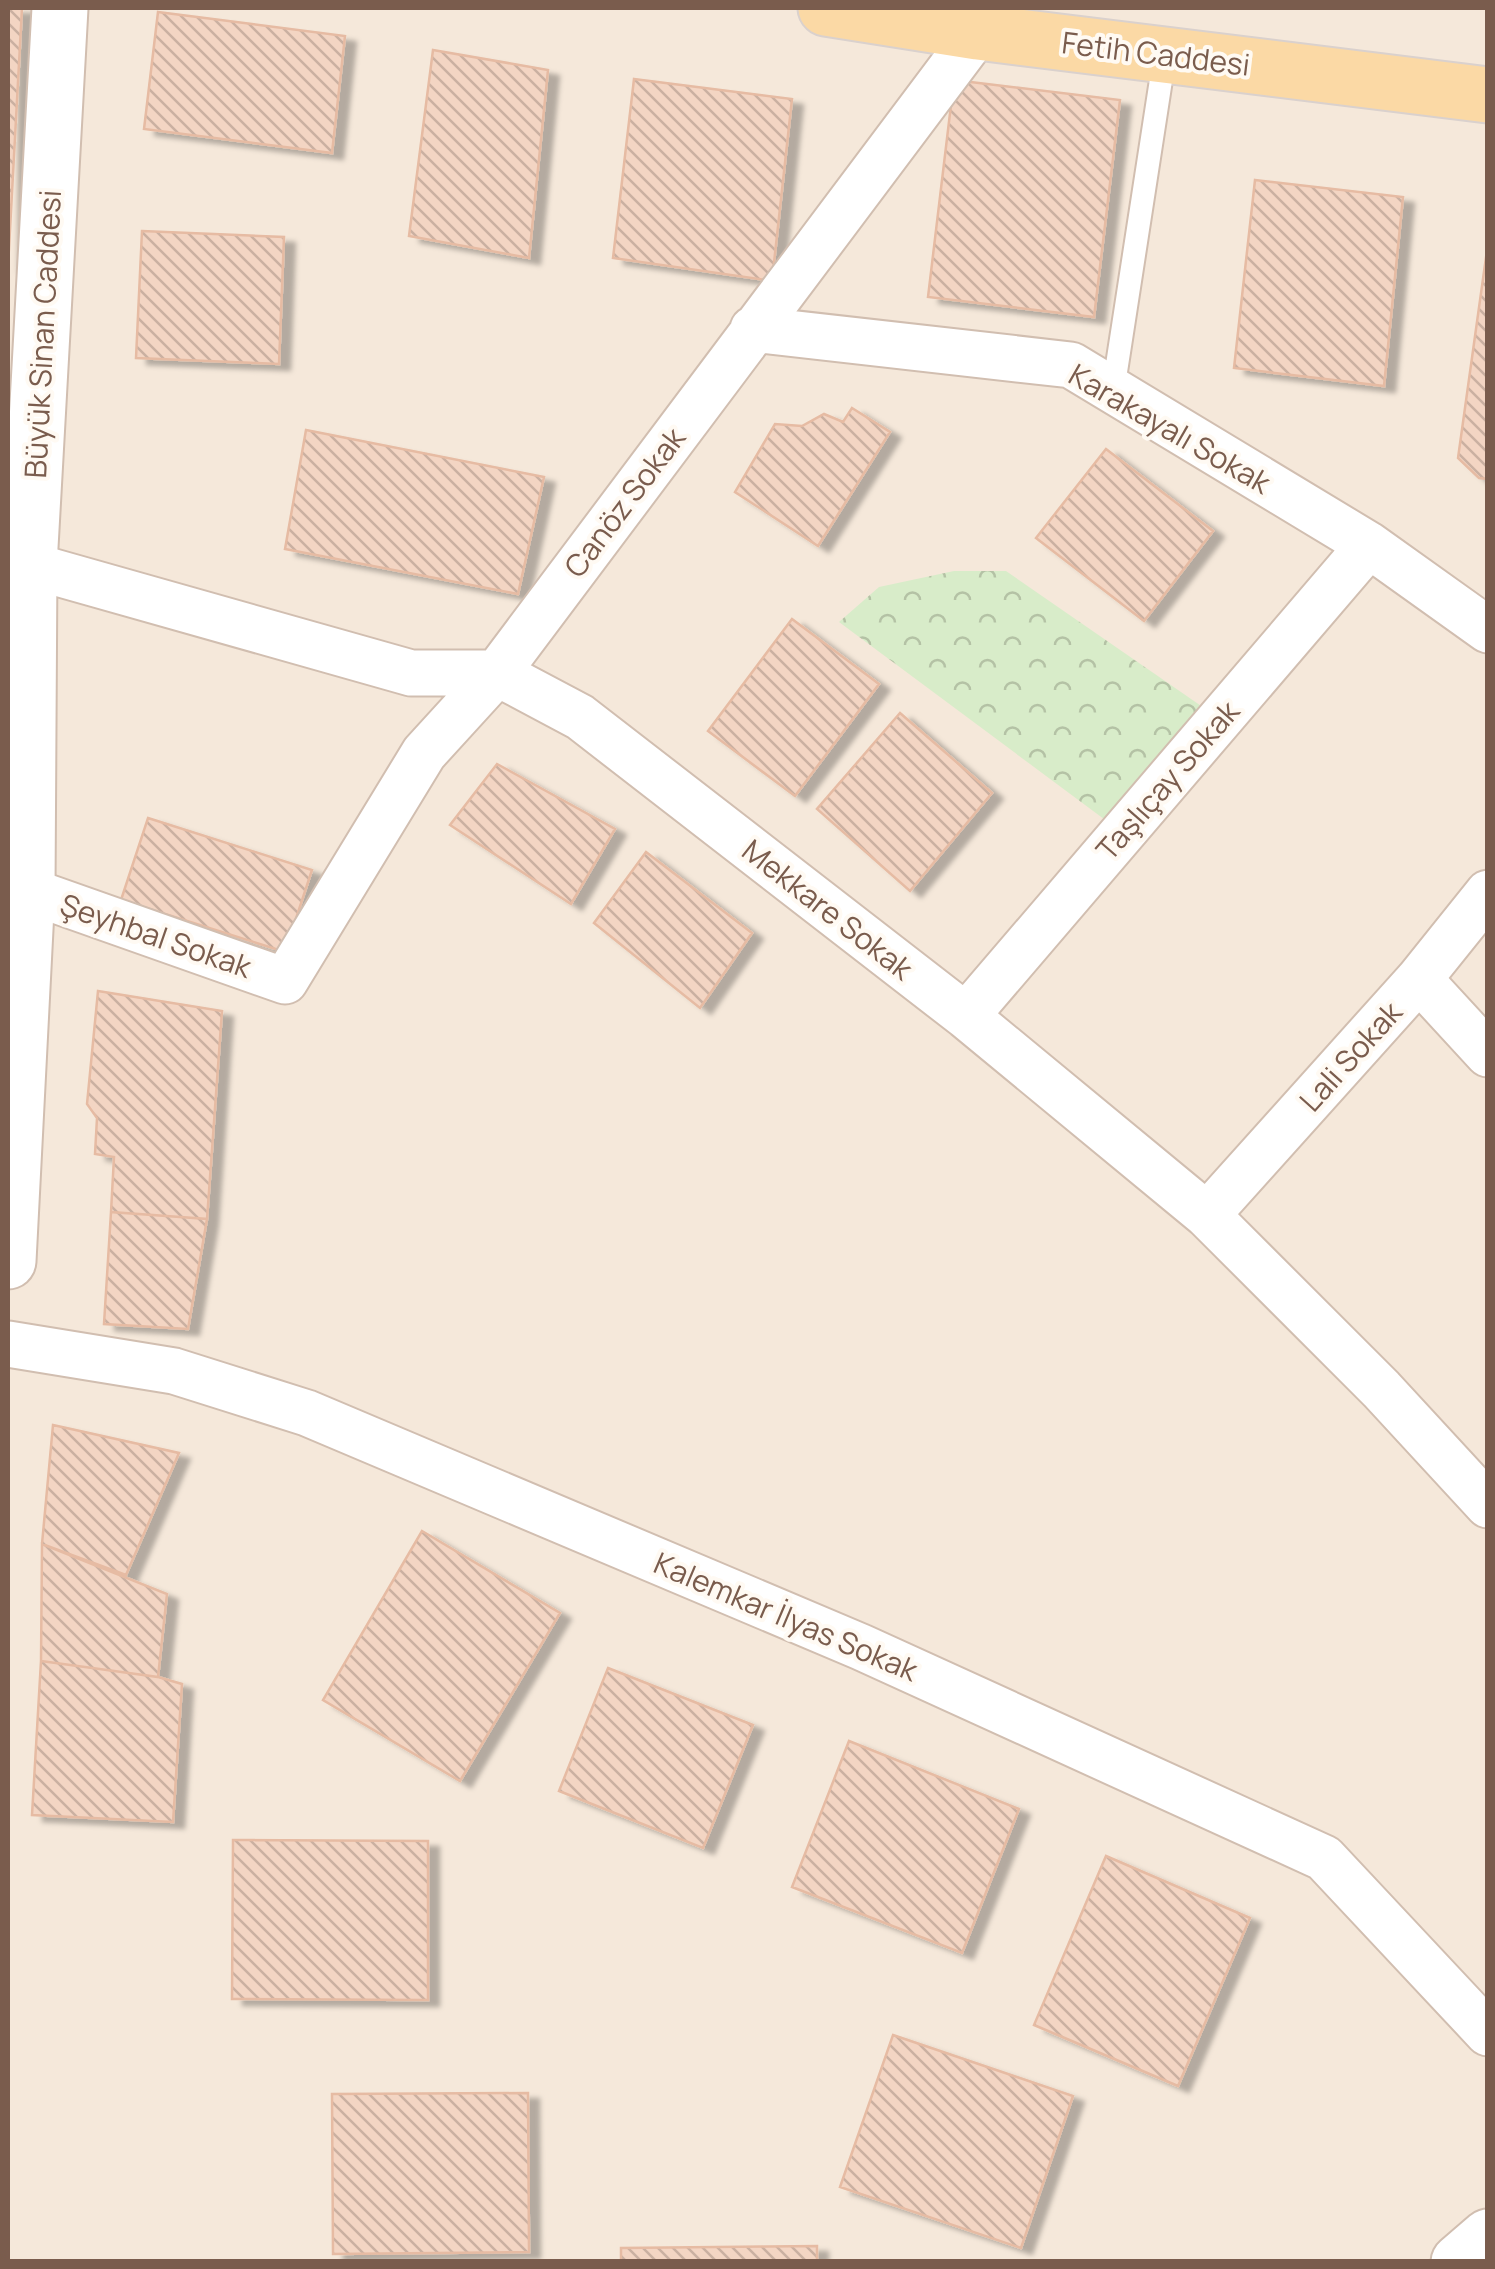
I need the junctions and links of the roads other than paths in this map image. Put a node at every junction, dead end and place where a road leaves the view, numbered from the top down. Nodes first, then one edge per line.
1 (60, 8) edge
2 (826, 8) edge
3 (978, 32) junction
4 (1165, 54) junction
5 (1488, 95) edge
6 (753, 329) junction
7 (1113, 390) junction
8 (23, 412) edge
9 (1369, 545) junction
10 (30, 565) junction
11 (1488, 630) edge
12 (497, 673) junction
13 (27, 890) junction
14 (1488, 893) edge
15 (1418, 979) junction
16 (286, 981) joint
17 (966, 1016) junction
18 (1488, 1054) edge
19 (1207, 1214) junction
20 (8, 1261) edge
21 (8, 1344) edge
22 (1488, 1505) edge
23 (1488, 2033) edge
24 (1488, 2237) edge
25 (1459, 2262) edge

1 - 8 street, Büyük Sinan Caddesi
2 - 3 main road, Fetih Caddesi
3 - 4 main road, Fetih Caddesi
3 - 6 street, Canöz Sokak
4 - 5 main road, Fetih Caddesi
4 - 7 lane
6 - 7 street, Karakayalı Sokak
6 - 12 street, Canöz Sokak
7 - 9 street, Karakayalı Sokak
8 - 10 street, Büyük Sinan Caddesi
9 - 11 street, Karakayalı Sokak
9 - 17 street, Taşlıçay Sokak
10 - 12 street, Mekkare Sokak
10 - 13 street, Büyük Sinan Caddesi
12 - 16 street, Canöz Sokak
12 - 17 street, Mekkare Sokak
13 - 16 street, Şeyhbal Sokak
13 - 20 street, Büyük Sinan Caddesi
14 - 15 street, Lali Sokak
15 - 18 street
15 - 19 street, Lali Sokak
17 - 19 street, Mekkare Sokak
19 - 22 street, Mekkare Sokak
21 - 23 street, Kalemkar İlyas Sokak
24 - 25 street

